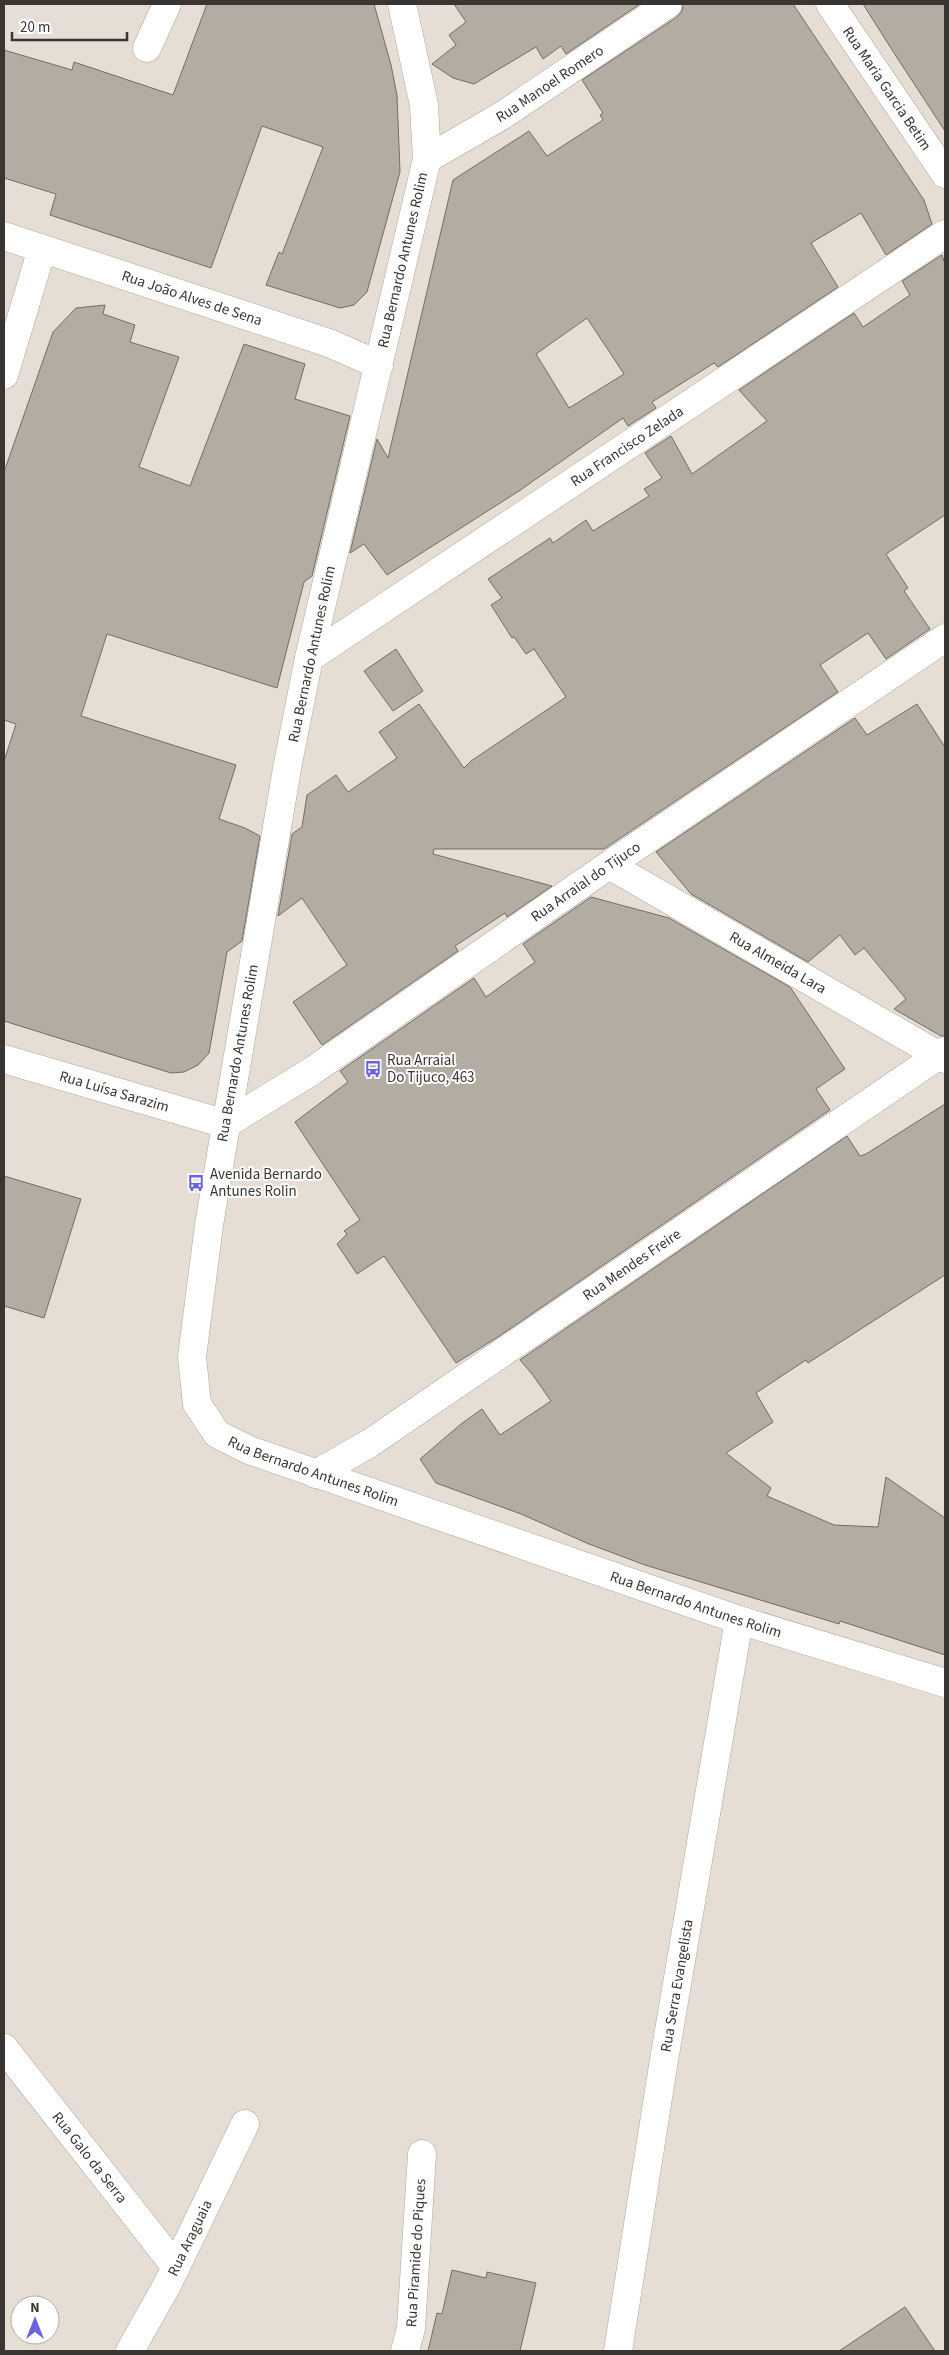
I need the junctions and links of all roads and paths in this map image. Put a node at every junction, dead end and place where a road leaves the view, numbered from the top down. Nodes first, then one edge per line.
1 (167, 4) edge
2 (402, 4) edge
3 (668, 4) edge
4 (830, 4) edge
5 (147, 48) dead end
6 (427, 159) junction
7 (945, 174) edge
8 (945, 234) edge
9 (4, 236) edge
10 (42, 248) junction
11 (378, 365) junction
12 (4, 375) edge
13 (945, 638) edge
14 (309, 658) junction
15 (609, 865) junction
16 (943, 1055) edge
17 (4, 1059) edge
18 (226, 1124) junction
19 (316, 1474) junction
20 (739, 1620) junction
21 (945, 1683) edge
22 (4, 2048) edge
23 (245, 2124) dead end
24 (422, 2154) dead end
25 (176, 2267) junction
26 (130, 2351) edge
27 (405, 2351) edge
28 (618, 2351) edge

1 - 5 street
2 - 6 street, Rua Bernardo Antunes Rolim
3 - 6 street, Rua Manoel Romero
4 - 7 street, Rua Maria Garcia Betim
6 - 11 street, Rua Bernardo Antunes Rolim
8 - 14 street, Rua Francisco Zelada
9 - 10 street, Rua João Alves de Sena
10 - 11 street, Rua João Alves de Sena
10 - 12 street
11 - 14 street, Rua Bernardo Antunes Rolim
13 - 15 street, Rua Arraial do Tijuco
14 - 18 street, Rua Bernardo Antunes Rolim
15 - 16 street, Rua Almeida Lara
15 - 18 street, Rua Arraial do Tijuco
16 - 19 street, Rua Mendes Freire
17 - 18 street, Rua Luísa Sarazim
18 - 19 street, Rua Bernardo Antunes Rolim
19 - 20 street, Rua Bernardo Antunes Rolim
20 - 21 street, Rua Bernardo Antunes Rolim
20 - 28 street, Rua Serra Evangelista
22 - 25 street, Rua Galo da Serra
23 - 25 street, Rua Araguaia
24 - 27 street, Rua Piramide do Piques
25 - 26 street, Rua Araguaia

